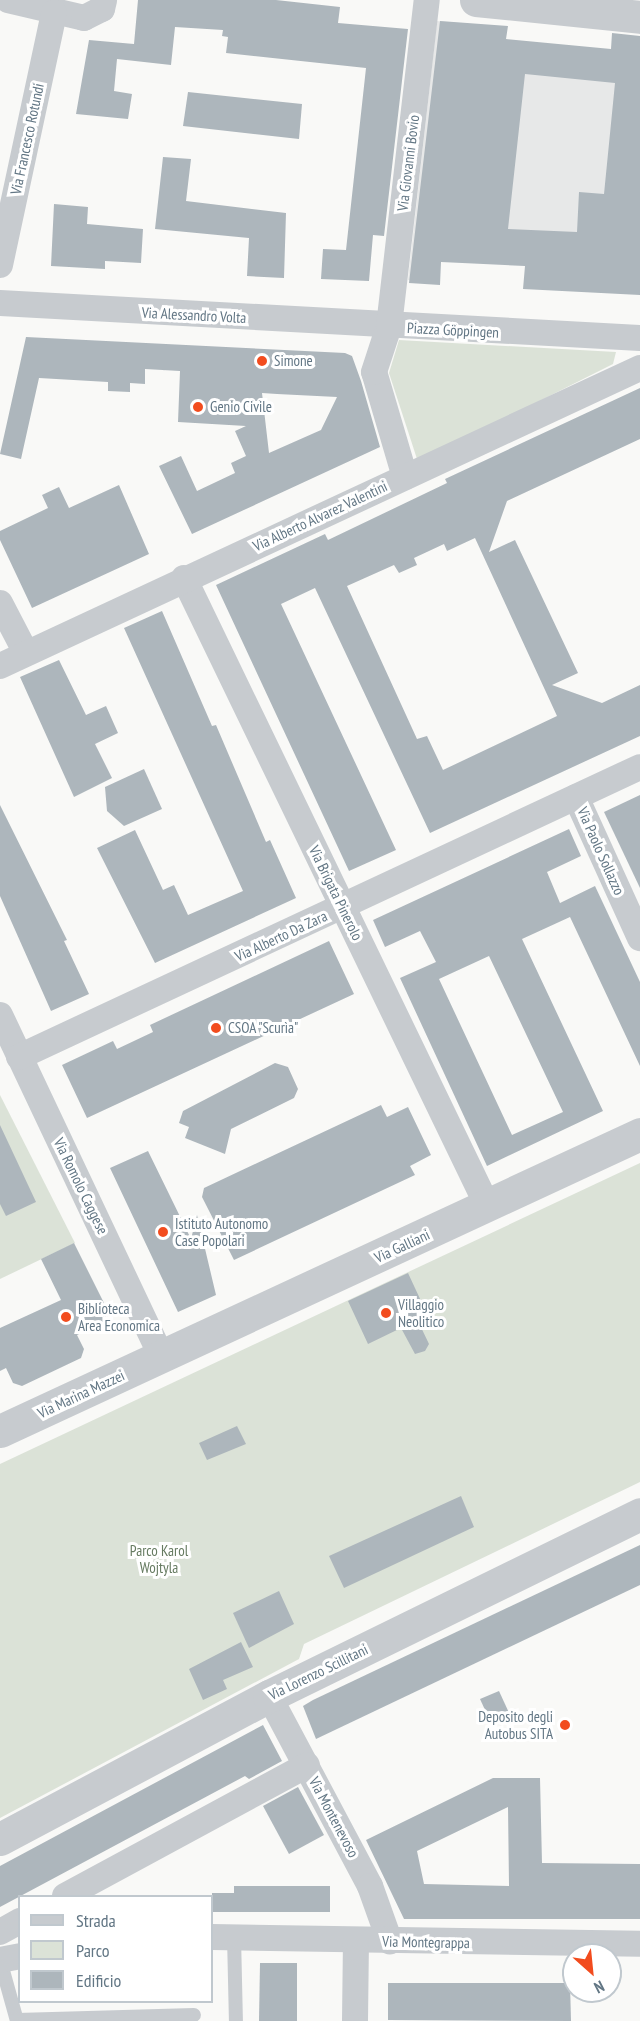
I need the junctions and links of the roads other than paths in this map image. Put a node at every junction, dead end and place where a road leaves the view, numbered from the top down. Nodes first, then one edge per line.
1 (8, 0) edge
2 (104, 0) edge
3 (427, 0) edge
4 (476, 0) edge
5 (54, 13) junction
6 (640, 17) edge
7 (0, 265) edge
8 (0, 303) edge
9 (389, 326) junction
10 (640, 338) edge
11 (640, 368) edge
12 (405, 477) junction
13 (184, 578) junction
14 (0, 603) edge
15 (26, 653) junction
16 (0, 666) edge
17 (640, 768) edge
18 (576, 797) junction
19 (342, 907) junction
20 (640, 938) edge
21 (0, 1015) edge
22 (19, 1057) junction
23 (640, 1134) edge
24 (488, 1207) junction
25 (162, 1357) junction
26 (0, 1431) edge
27 (640, 1514) edge
28 (269, 1696) junction
29 (307, 1765) junction
30 (0, 1839) edge
31 (67, 1895) edge
32 (18, 1923) edge
33 (0, 1932) edge
34 (223, 1937) edge
35 (356, 1940) junction
36 (390, 1942) junction
37 (640, 1944) edge
38 (18, 1956) edge
39 (0, 1960) edge
40 (194, 2015) dead end
41 (17, 2021) edge
42 (236, 2021) edge
43 (355, 2021) edge

1 - 5 street
2 - 5 street
3 - 9 street, Via Giovanni Bovio
4 - 6 street
5 - 7 street, Via Francesco Rotundi
8 - 9 street, Via Alessandro Volta
9 - 10 street, Piazza Göppingen
9 - 12 street, Piazza Göppingen
11 - 12 street, Via Alberto Alvarez Valentini
12 - 13 street, Via Alberto Alvarez Valentini
13 - 15 street, Via Alberto Alvarez Valentini
13 - 19 street, Via Brigata Pinerolo
14 - 15 street
15 - 16 street, Via Alberto Alvarez Valentini
17 - 18 street, Via Alberto Da Zara
18 - 19 street, Via Alberto Da Zara
18 - 20 street, Via Paolo Sollazzo
19 - 22 street, Via Alberto Da Zara
19 - 24 street, Via Brigata Pinerolo
21 - 22 street, Via Romolo Caggese
22 - 25 street, Via Romolo Caggese
23 - 24 street, Via Galliani
24 - 25 street, Via Galliani
25 - 26 street, Via Marina Mazzei
27 - 28 street, Via Lorenzo Scillitani
28 - 29 street, Via Montenevoso
28 - 30 street, Via Lorenzo Scillitani
29 - 31 street
29 - 36 street, Via Montenevoso
32 - 33 street
34 - 35 street, Via Montegrappa
34 - 42 lane
35 - 36 street, Via Montegrappa
35 - 43 street
36 - 37 street, Via Montegrappa
38 - 39 street
39 - 41 lane
40 - 41 lane

